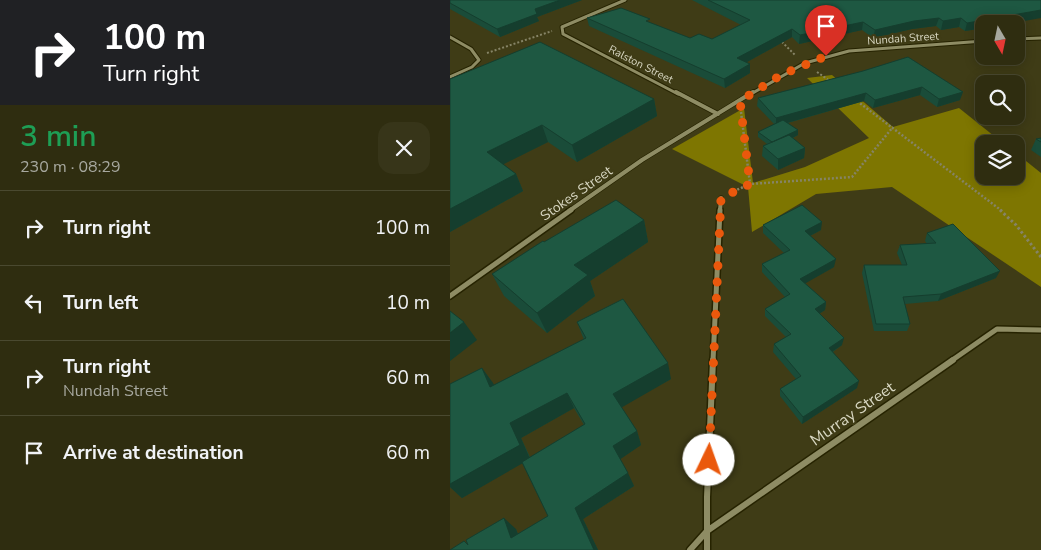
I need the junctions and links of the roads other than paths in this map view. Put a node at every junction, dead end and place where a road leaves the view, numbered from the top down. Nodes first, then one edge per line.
1 (625, 0) edge
2 (450, 37) edge
3 (1041, 38) edge
4 (1025, 39) edge
5 (975, 42) edge
6 (450, 77) edge
7 (718, 114) junction
8 (721, 198) road end
9 (450, 296) edge
10 (1041, 330) edge
11 (708, 531) junction
12 (690, 550) edge
13 (707, 550) edge

1 - 7 street, Ralston Street
2 - 6 street
3 - 4 street
5 - 7 street, Nundah Street
7 - 9 street, Stokes Street
8 - 11 street
10 - 11 street, Murray Street
11 - 12 street, Murray Street
11 - 13 street

